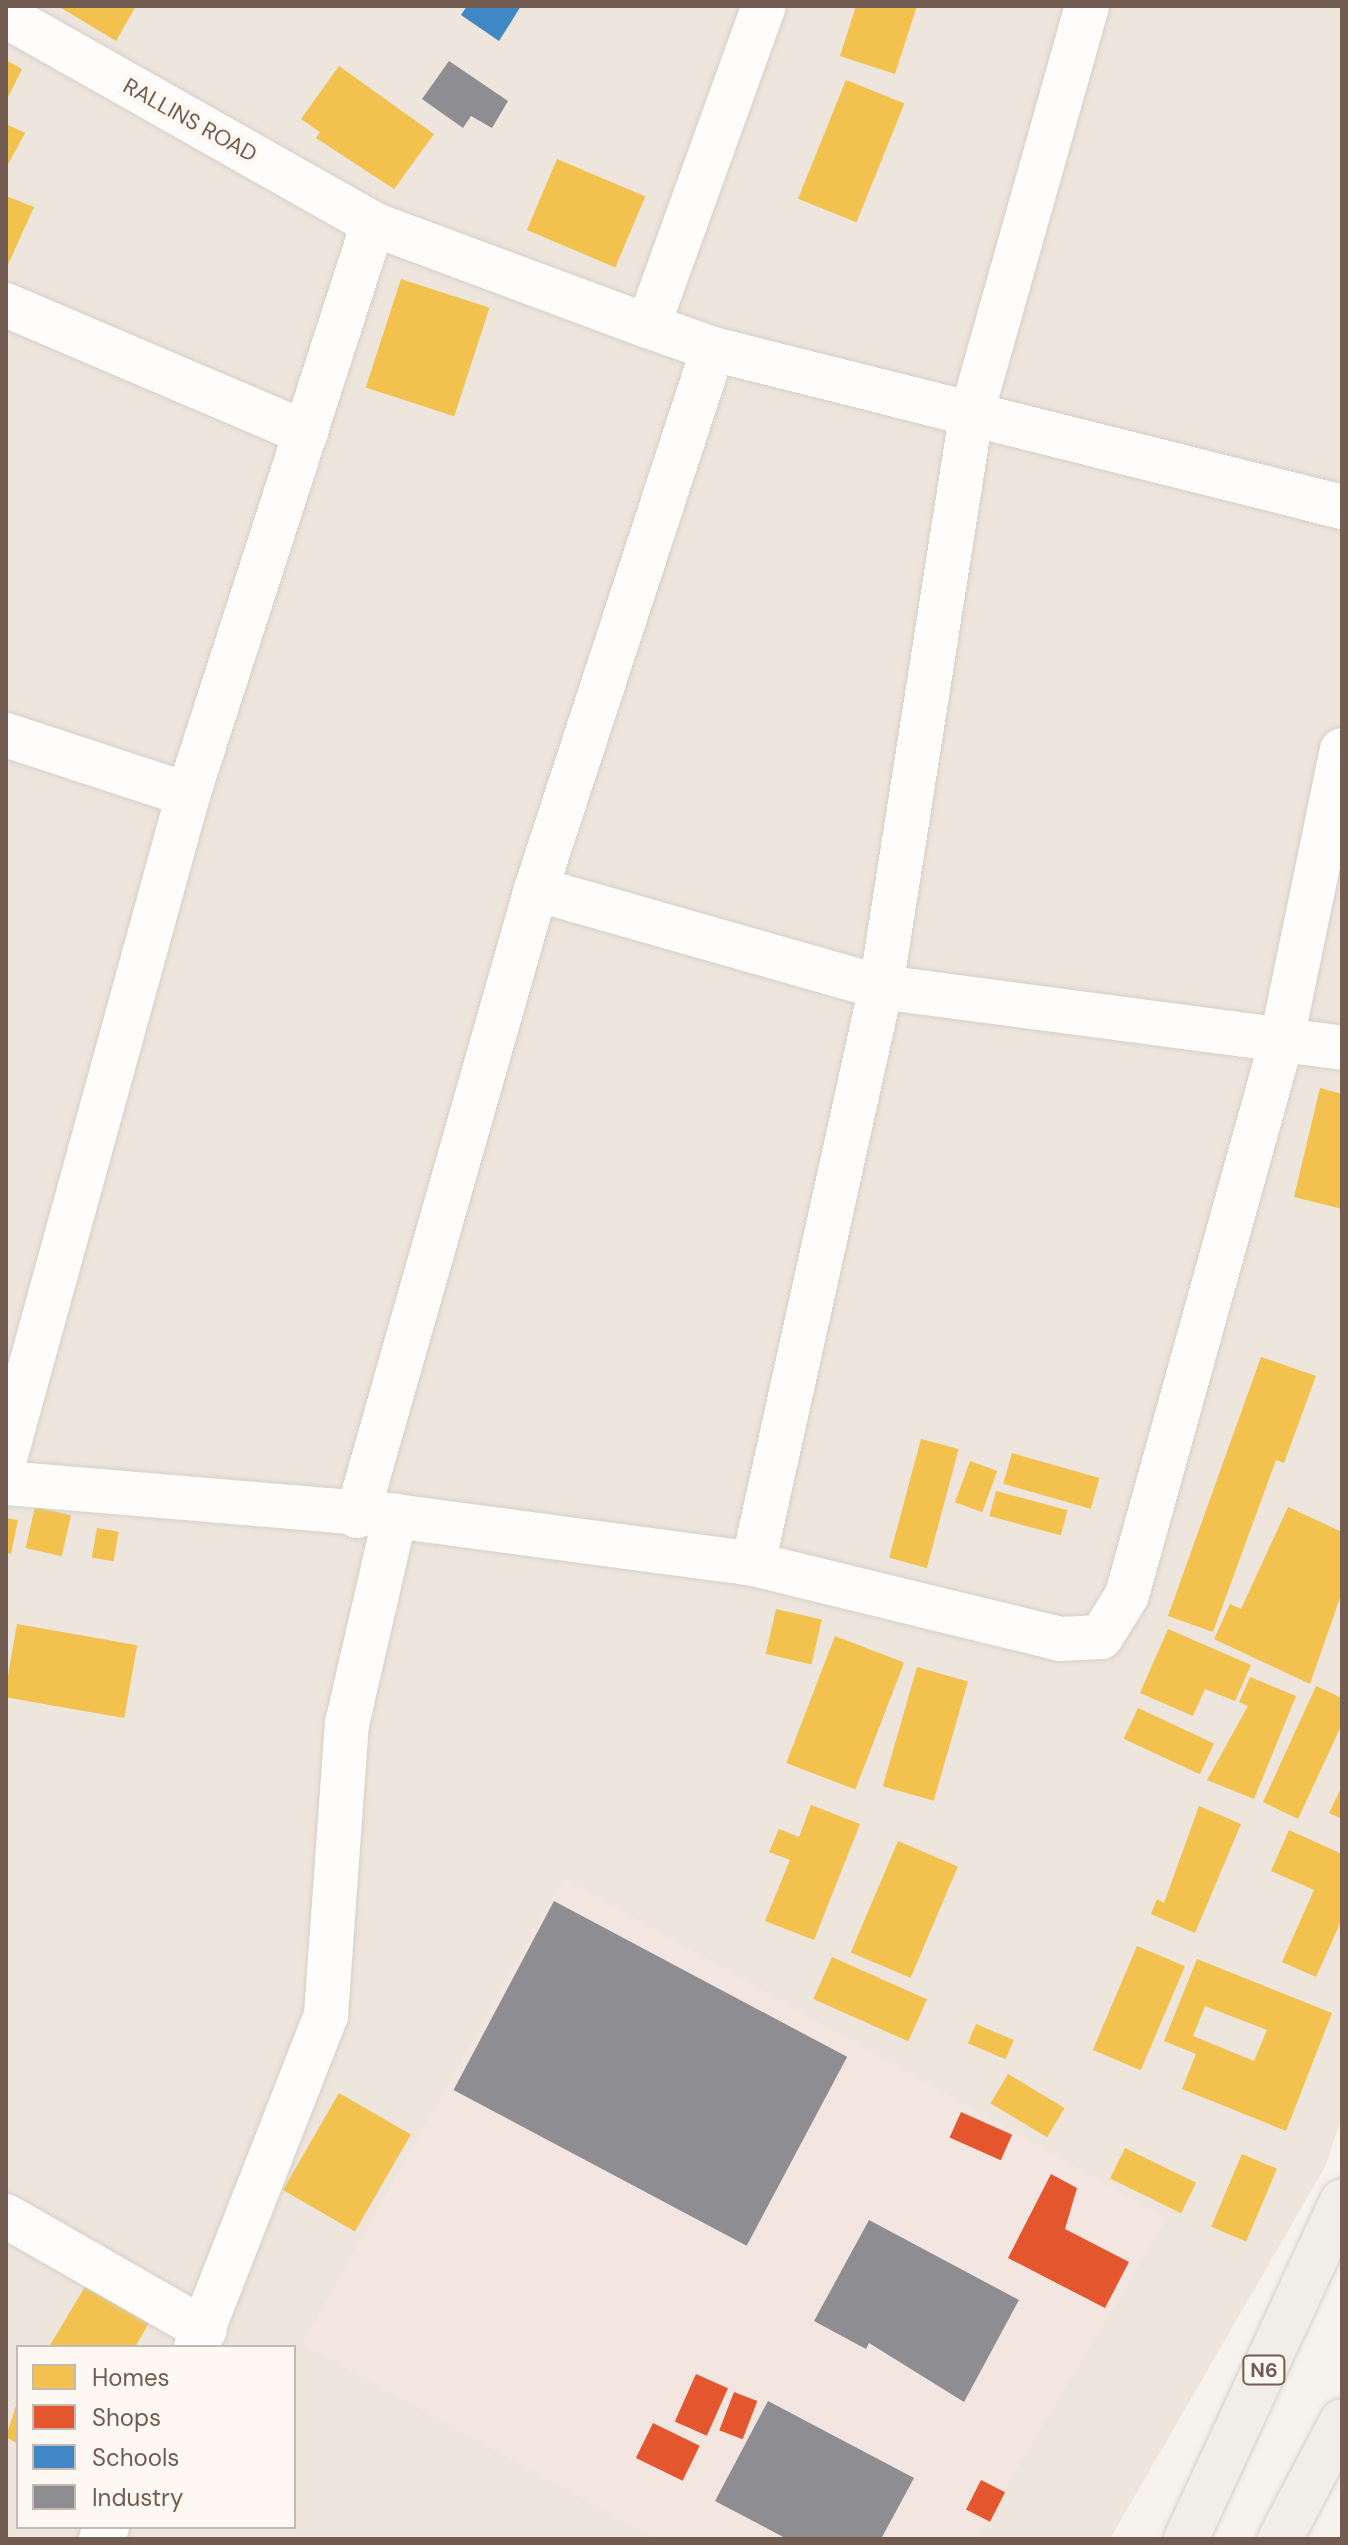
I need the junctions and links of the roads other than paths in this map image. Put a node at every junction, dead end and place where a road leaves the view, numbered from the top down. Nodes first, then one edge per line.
1 (764, 6) edge
2 (1087, 6) edge
3 (6, 16) edge
4 (373, 224) junction
5 (6, 305) edge
6 (648, 326) junction
7 (713, 349) junction
8 (971, 416) junction
9 (306, 433) junction
10 (1342, 507) edge
11 (6, 735) edge
12 (1342, 750) edge
13 (188, 795) junction
14 (536, 889) junction
15 (881, 987) junction
16 (1282, 1039) junction
17 (1342, 1048) edge
18 (6, 1455) edge
19 (6, 1483) edge
20 (376, 1516) junction
21 (753, 1564) junction
22 (1342, 2201) edge
23 (6, 2216) edge
24 (200, 2338) edge
25 (1342, 2421) edge
26 (1186, 2539) edge
27 (1280, 2539) edge

1 - 6 street
2 - 8 street
3 - 4 street, RALLINS ROAD
4 - 6 street, RALLINS ROAD
4 - 9 street
5 - 9 street
6 - 7 street, RALLINS ROAD
7 - 8 street, RALLINS ROAD
7 - 14 street
8 - 10 street, RALLINS ROAD
8 - 15 street
9 - 13 street
11 - 13 street
12 - 16 street
13 - 18 street
14 - 15 street
14 - 20 street
15 - 16 street
15 - 21 street
16 - 17 street
16 - 21 street
19 - 20 street
20 - 21 street
20 - 24 street
22 - 26 main road, N6
23 - 24 street
25 - 27 main road

